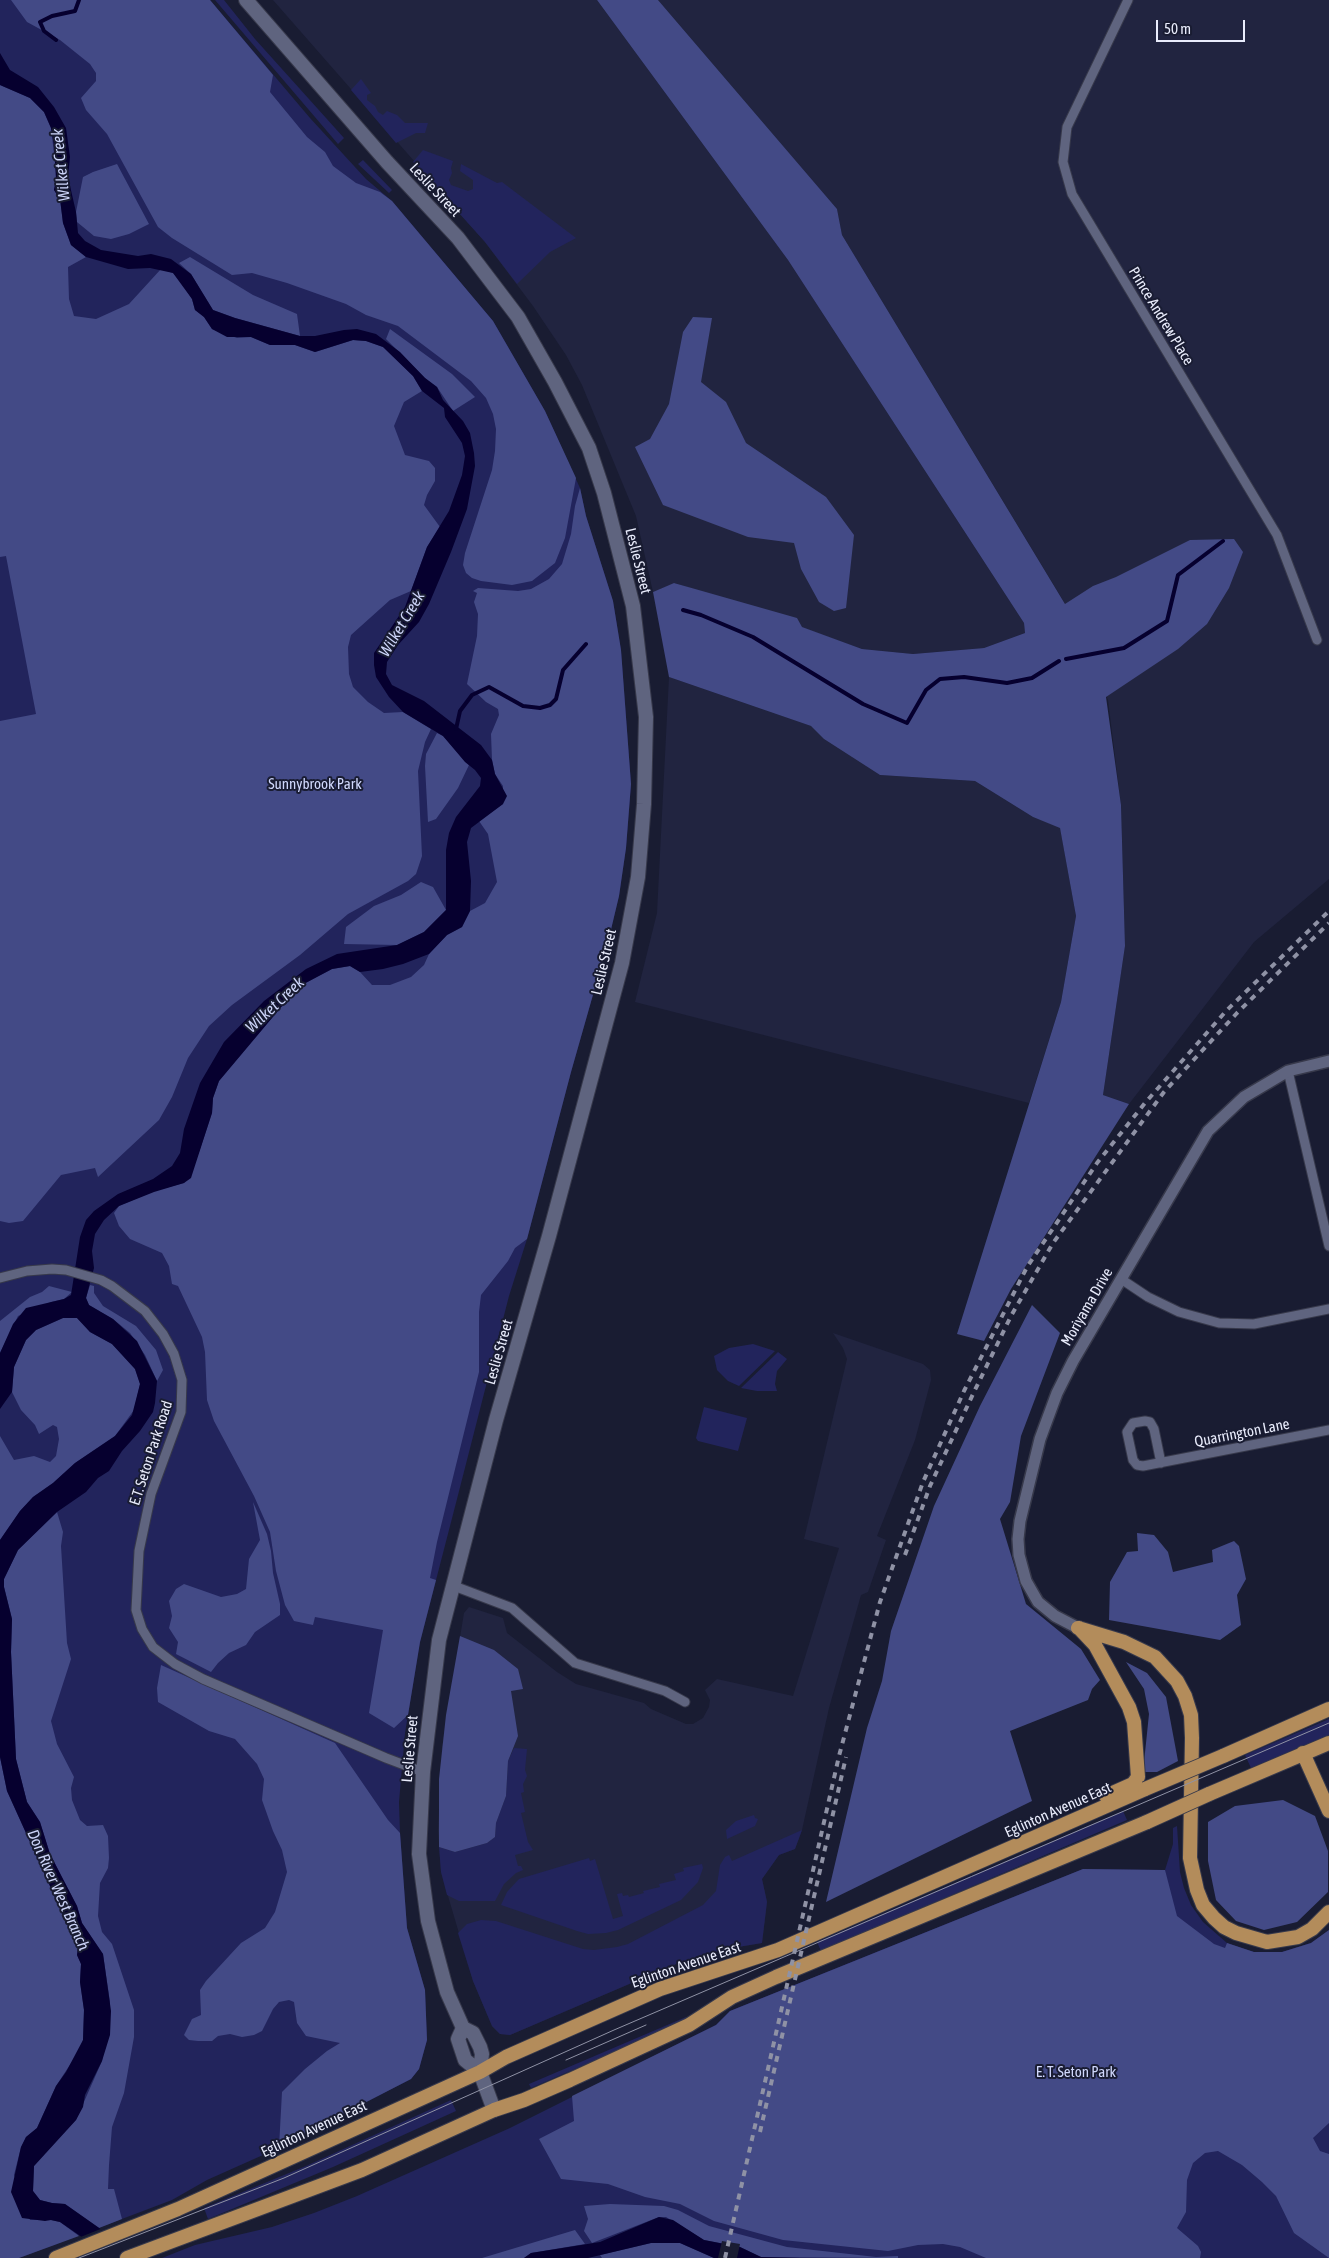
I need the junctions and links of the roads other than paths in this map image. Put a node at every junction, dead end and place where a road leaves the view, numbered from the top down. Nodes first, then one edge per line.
1 (246, 0) edge
2 (1128, 0) edge
3 (1316, 640) dead end
4 (1329, 1061) edge
5 (1288, 1071) junction
6 (1329, 1246) edge
7 (0, 1278) edge
8 (1121, 1279) junction
9 (1329, 1309) edge
10 (1329, 1430) edge
11 (1161, 1463) junction
12 (454, 1586) junction
13 (1078, 1628) junction
14 (685, 1702) dead end
15 (1329, 1709) edge
16 (1329, 1743) edge
17 (1303, 1753) junction
18 (423, 1772) junction
19 (1329, 1811) edge
20 (1000, 1853) junction
21 (1329, 1912) edge
22 (480, 2072) junction
23 (494, 2110) junction
24 (56, 2258) edge
25 (127, 2258) edge

1 - 12 main road, Leslie Street
2 - 3 street, Prince Andrew Place
4 - 5 street, Moriyama Drive
5 - 6 street
5 - 8 street, Moriyama Drive
7 - 18 street, E.T. Seton Park Road
8 - 9 street
8 - 13 street, Moriyama Drive
10 - 11 street, Quarrington Lane
11 - 11 street, Quarrington Lane
12 - 14 street
12 - 18 main road, Leslie Street
13 - 20 main road
13 - 21 main road
15 - 20 main road, Eglinton Avenue East, bridge
16 - 17 main road
17 - 19 main road
17 - 23 main road, bridge
18 - 22 main road, Leslie Street
20 - 22 main road, Eglinton Avenue East
22 - 23 main road, Leslie Street
22 - 24 main road, Eglinton Avenue East
23 - 25 main road

